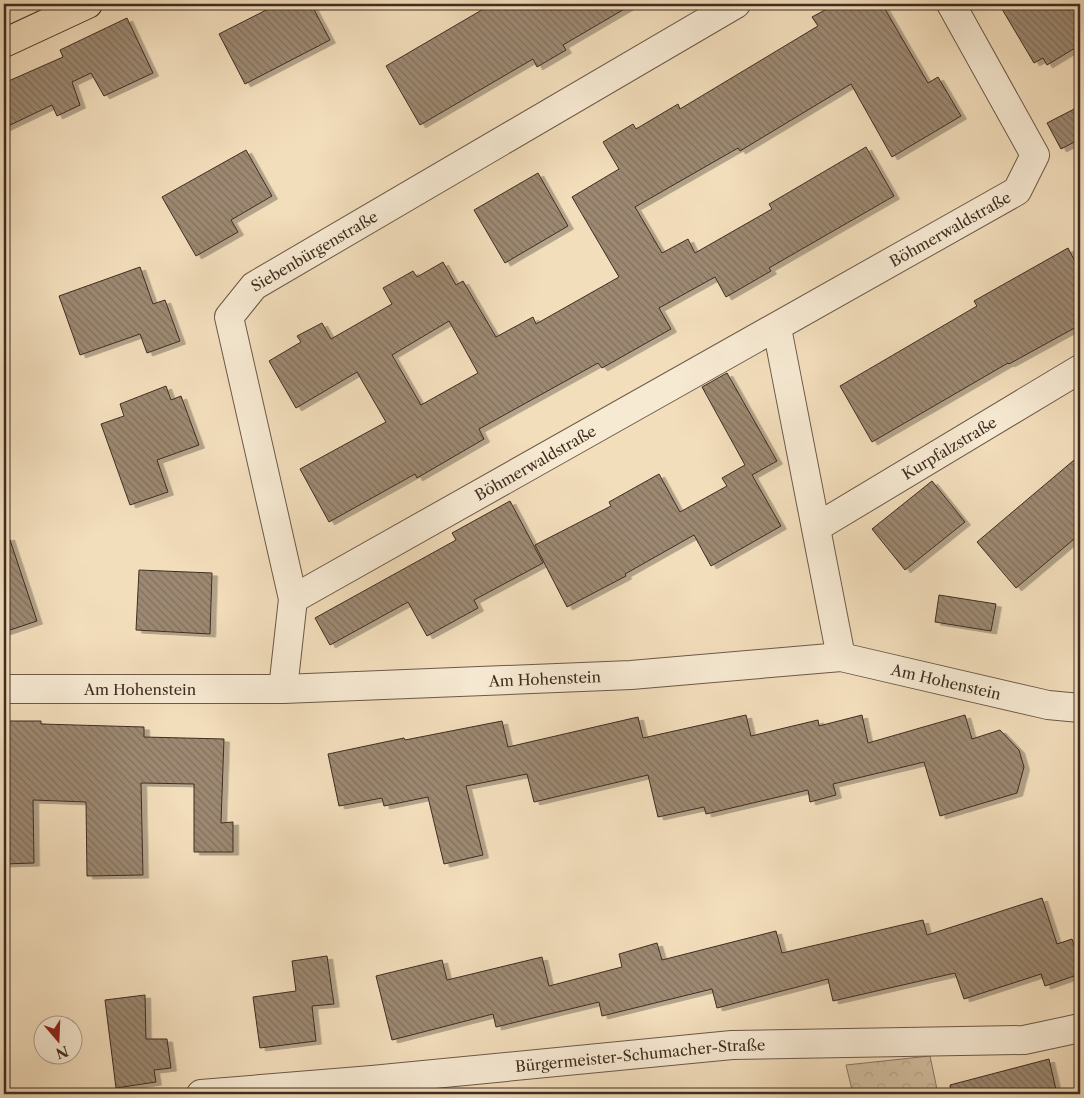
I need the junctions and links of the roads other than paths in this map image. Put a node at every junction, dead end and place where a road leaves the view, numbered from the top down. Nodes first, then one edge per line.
1 (88, 4) edge
2 (736, 4) edge
3 (951, 4) edge
4 (4, 43) edge
5 (776, 328) junction
6 (1080, 369) edge
7 (817, 527) junction
8 (293, 599) junction
9 (841, 658) junction
10 (4, 689) edge
11 (283, 689) junction
12 (1080, 708) edge
13 (1080, 1028) edge
14 (373, 1087) edge
15 (201, 1094) edge

1 - 4 main road
2 - 8 street, Siebenbürgenstraße
3 - 5 street, Böhmerwaldstraße
5 - 7 street
5 - 8 street, Böhmerwaldstraße
6 - 7 street, Kurpfalzstraße
7 - 9 street
8 - 11 street, Siebenbürgenstraße
9 - 11 street, Am Hohenstein
9 - 12 street, Am Hohenstein
10 - 11 street, Am Hohenstein
13 - 14 street, Bürgermeister-Schumacher-Straße
14 - 15 street, Bürgermeister-Schumacher-Straße

